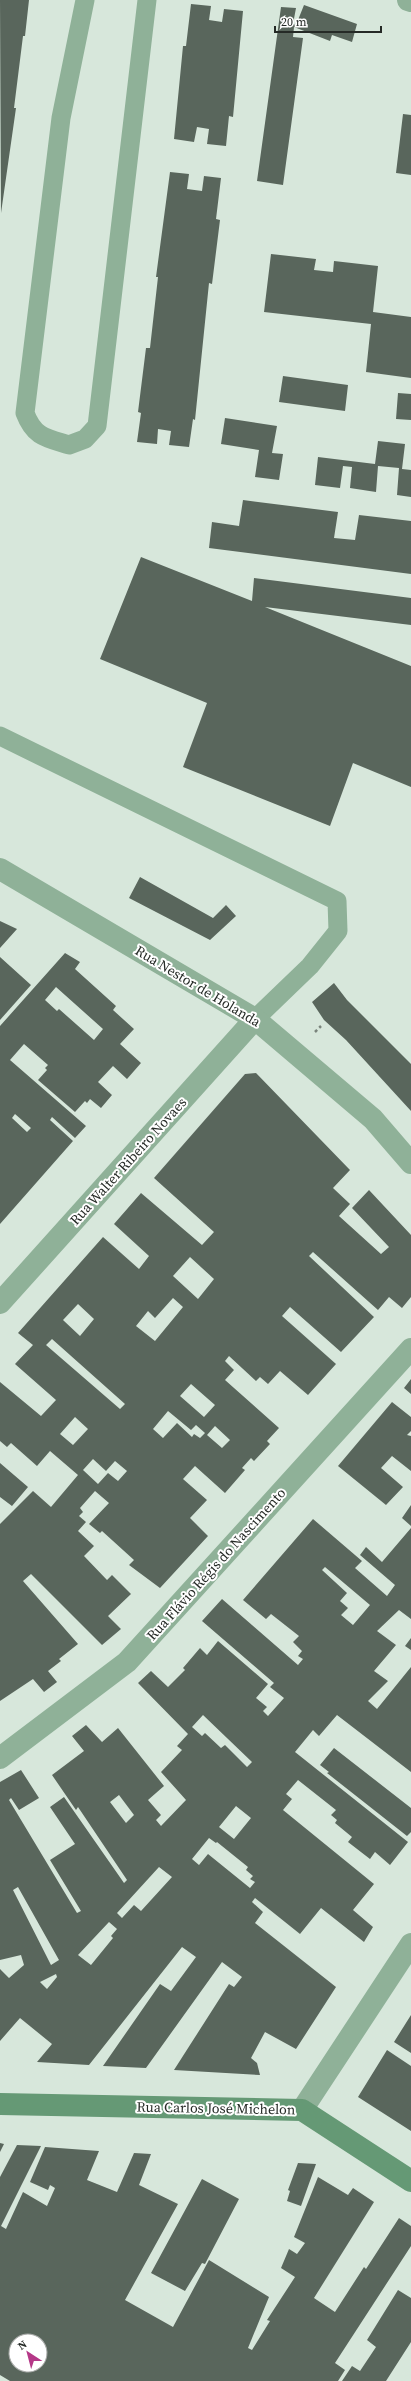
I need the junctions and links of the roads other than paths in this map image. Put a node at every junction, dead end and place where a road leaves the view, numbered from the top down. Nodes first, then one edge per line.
1 (85, 0) edge
2 (147, 0) edge
3 (408, 0) edge
4 (411, 1) edge
5 (0, 736) edge
6 (0, 869) edge
7 (256, 1018) junction
8 (411, 1163) edge
9 (0, 1302) edge
10 (411, 1348) edge
11 (0, 1758) edge
12 (411, 1944) edge
13 (0, 2104) edge
14 (302, 2110) junction
15 (411, 2181) edge

1 - 2 lane
3 - 4 street
5 - 7 lane
6 - 7 street, Rua Nestor de Holanda
7 - 8 street, Rua Nestor de Holanda
7 - 9 street, Rua Walter Ribeiro Novaes
10 - 11 street, Rua Flávio Régis do Nascimento
12 - 14 street
13 - 14 street, Rua Carlos José Michelon
14 - 15 street, Rua Carlos José Michelon

